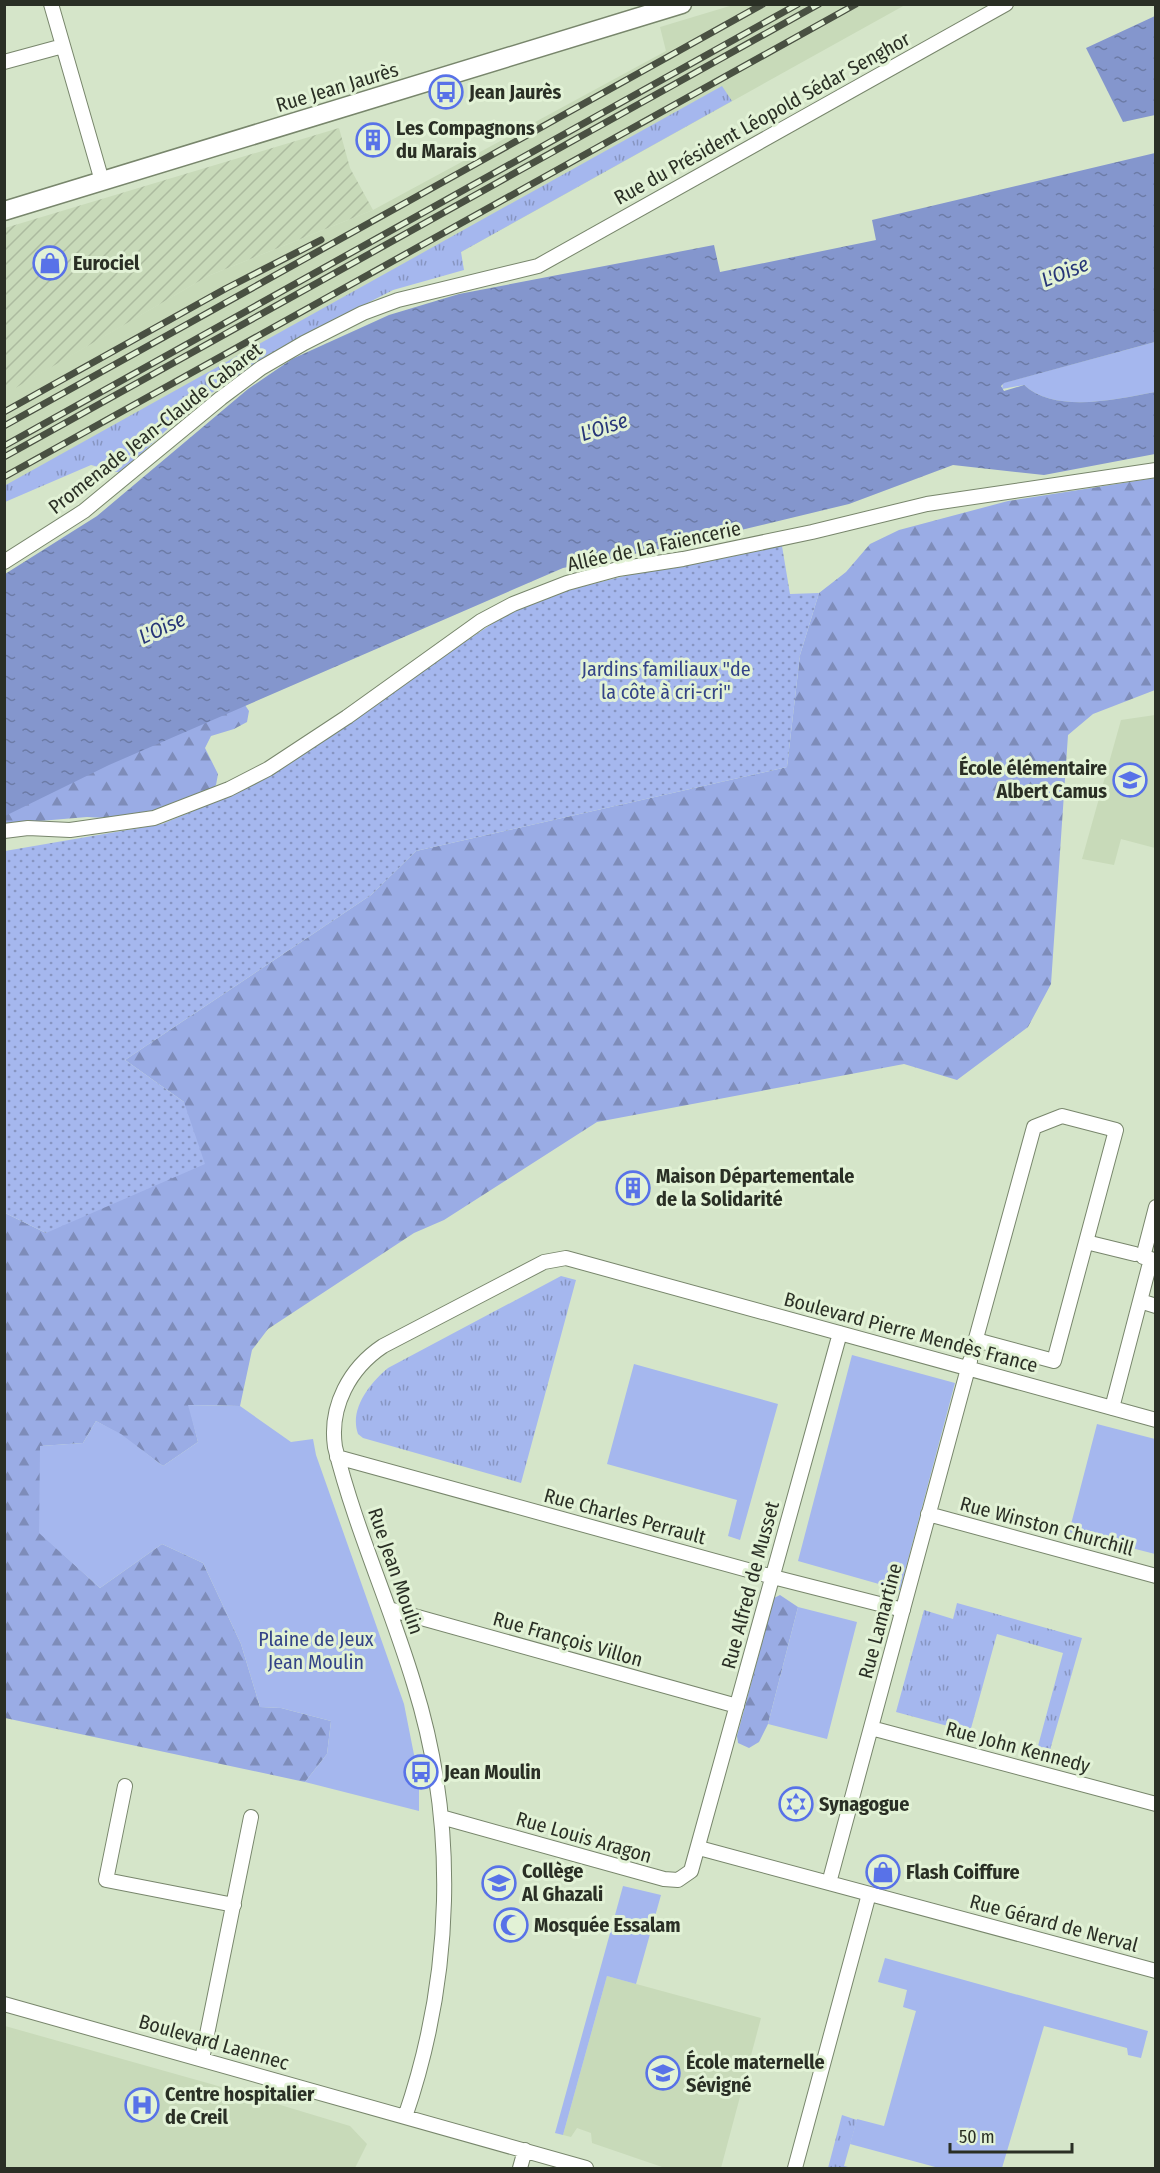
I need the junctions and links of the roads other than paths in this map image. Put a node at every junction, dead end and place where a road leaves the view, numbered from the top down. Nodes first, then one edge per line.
1 (51, 4) edge
2 (682, 4) edge
3 (1006, 4) edge
4 (63, 46) junction
5 (4, 62) edge
6 (102, 182) junction
7 (4, 211) edge
8 (538, 266) joint
9 (1155, 470) edge
10 (4, 562) edge
11 (4, 831) edge
12 (1155, 1207) edge
13 (1086, 1242) junction
14 (1135, 1254) dead end
15 (656, 1282) joint
16 (1140, 1301) junction
17 (1155, 1306) edge
18 (840, 1333) junction
19 (972, 1356) junction
20 (1112, 1408) junction
21 (1155, 1420) edge
22 (338, 1457) junction
23 (928, 1514) junction
24 (1155, 1576) edge
25 (773, 1577) junction
26 (389, 1609) junction
27 (903, 1610) junction
28 (737, 1706) junction
29 (871, 1728) junction
30 (125, 1786) dead end
31 (1155, 1804) edge
32 (251, 1817) dead end
33 (441, 1817) junction
34 (699, 1848) junction
35 (829, 1883) junction
36 (869, 1894) junction
37 (234, 1905) junction
38 (1155, 1971) edge
39 (4, 2004) edge
40 (202, 2059) junction
41 (405, 2117) junction
42 (525, 2150) junction
43 (520, 2169) edge
44 (585, 2169) edge
45 (795, 2169) edge

1 - 4 street
2 - 6 street, Rue Jean Jaurès
3 - 8 street, Rue du Président Léopold Sédar Senghor
4 - 5 street
4 - 6 street
6 - 7 street, Rue Jean Jaurès
8 - 10 street, Promenade Jean-Claude Cabaret
9 - 11 street, Allée de La Faïencerie
12 - 16 street
13 - 14 street
13 - 19 street
13 - 19 street, Rue Lamartine
15 - 18 street, Boulevard Pierre Mendès France
15 - 22 street, Rue Jean Moulin
16 - 17 street
16 - 20 street
18 - 19 street, Boulevard Pierre Mendès France
18 - 25 street, Rue Alfred de Musset
19 - 20 street, Boulevard Pierre Mendès France
19 - 23 street, Rue Lamartine
20 - 21 street, Boulevard Pierre Mendès France
22 - 25 street, Rue Charles Perrault
22 - 26 street, Rue Jean Moulin
23 - 24 street, Rue Winston Churchill
23 - 27 street, Rue Lamartine
25 - 27 street, Rue Charles Perrault
25 - 28 street, Rue Alfred de Musset
26 - 28 street, Rue François Villon
26 - 33 street, Rue Jean Moulin
27 - 29 street, Rue Lamartine
28 - 34 street, Rue Alfred de Musset
29 - 31 street, Rue John Kennedy
29 - 35 street, Rue Lamartine
30 - 37 street
32 - 37 street
33 - 34 street, Rue Louis Aragon
33 - 41 street, Rue Jean Moulin
34 - 35 street, Rue Gérard de Nerval
35 - 36 street, Rue Gérard de Nerval
36 - 38 street, Rue Gérard de Nerval
36 - 45 street
37 - 40 street
39 - 40 street, Boulevard Laennec
40 - 41 street, Boulevard Laennec
41 - 42 street, Boulevard Laennec
42 - 43 street
42 - 44 street, Boulevard Laennec

